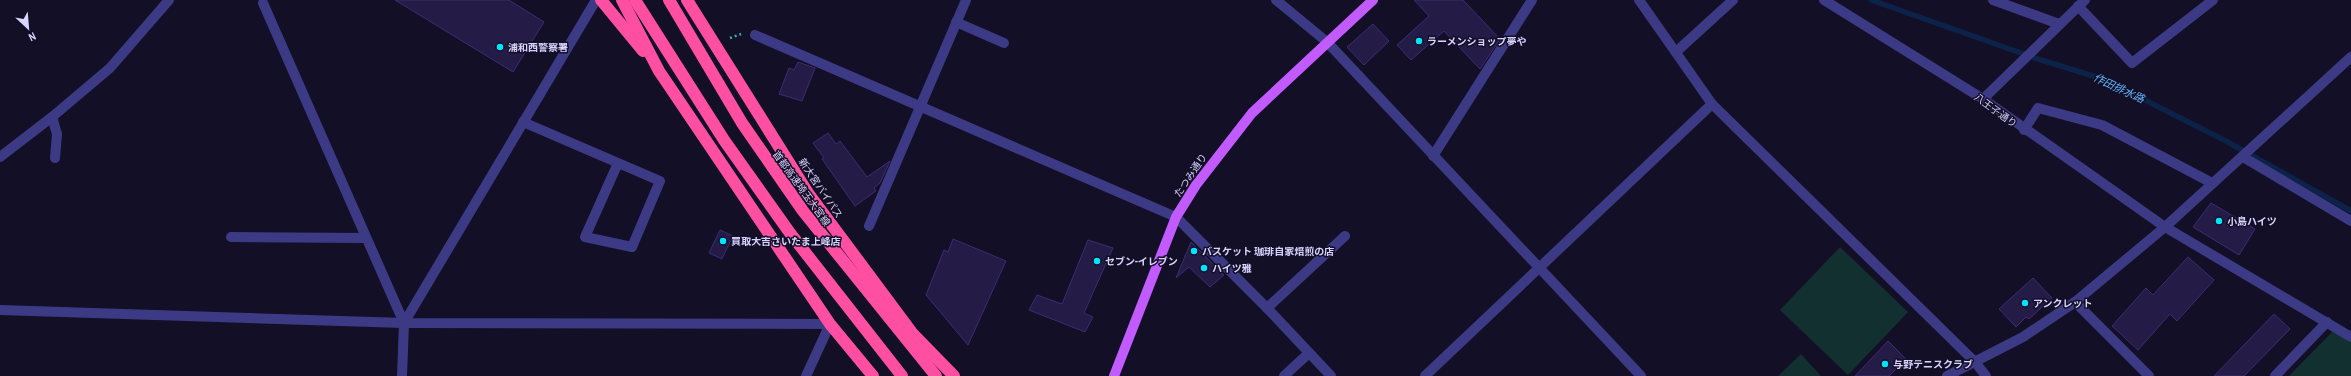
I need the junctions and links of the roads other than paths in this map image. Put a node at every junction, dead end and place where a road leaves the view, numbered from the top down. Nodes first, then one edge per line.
1 (169, 0) edge
2 (596, 0) edge
3 (600, 0) edge
4 (622, 0) edge
5 (635, 0) edge
6 (669, 0) edge
7 (687, 0) edge
8 (966, 0) edge
9 (1276, 0) edge
10 (1373, 0) edge
11 (1532, 0) edge
12 (1639, 0) edge
13 (1733, 0) edge
14 (1824, 0) edge
15 (1993, 0) edge
16 (2213, 0) edge
17 (263, 1) edge
18 (2082, 3) edge
19 (956, 22) junction
20 (2059, 24) junction
21 (755, 35) dead end
22 (1326, 42) junction
23 (1004, 43) dead end
24 (1676, 52) junction
25 (2351, 57) edge
26 (659, 71) junction
27 (1983, 99) junction
28 (1712, 104) junction
29 (920, 105) junction
30 (52, 117) junction
31 (523, 122) junction
32 (2024, 130) junction
33 (1433, 156) junction
34 (0, 157) edge
35 (2243, 157) junction
36 (55, 158) dead end
37 (618, 163) junction
38 (2215, 180) junction
39 (1176, 217) junction
40 (2351, 221) edge
41 (869, 226) dead end
42 (2164, 227) junction
43 (1345, 236) dead end
44 (231, 237) dead end
45 (366, 238) junction
46 (1540, 268) junction
47 (2075, 302) junction
48 (1267, 308) junction
49 (0, 310) edge
50 (2327, 322) junction
51 (404, 323) junction
52 (830, 324) junction
53 (2351, 337) edge
54 (1309, 353) junction
55 (1975, 362) junction
56 (402, 376) edge
57 (806, 376) edge
58 (873, 376) edge
59 (902, 376) edge
60 (936, 376) edge
61 (954, 376) edge
62 (1114, 376) edge
63 (1284, 376) edge
64 (1331, 376) edge
65 (1425, 376) edge
66 (1641, 376) edge
67 (1947, 376) edge
68 (1986, 376) edge
69 (2149, 376) edge
70 (2275, 376) edge

1 - 30 street
2 - 31 street
3 - 26 highway
4 - 26 highway
5 - 59 highway
6 - 60 highway, 首都高速埼玉大宮線
7 - 61 highway, 新大宮バイパス
8 - 19 street
9 - 22 street
10 - 22 main road, たつみ通り
11 - 33 street
12 - 24 street
13 - 24 street
14 - 27 street, 八王子通り
15 - 20 street
16 - 18 street
17 - 45 street
18 - 20 street
19 - 23 street
19 - 29 street
20 - 27 street
21 - 29 street
22 - 33 street
22 - 39 main road, たつみ通り
24 - 28 street
25 - 35 street
26 - 52 highway
27 - 32 street, 八王子通り
28 - 46 street
28 - 55 street
29 - 39 street
29 - 41 street
30 - 34 street
30 - 36 street
31 - 37 street
31 - 51 street
32 - 38 street
32 - 42 street, 八王子通り
33 - 46 street
35 - 38 street
35 - 40 street
37 - 37 street
38 - 42 street
39 - 48 street
39 - 62 main road, たつみ通り
42 - 47 street
42 - 50 street, 八王子通り
43 - 48 street
44 - 45 street
45 - 51 street
46 - 65 street
46 - 66 street
47 - 55 street
47 - 69 street
48 - 54 street
49 - 51 street
50 - 53 street, 八王子通り
50 - 70 street
51 - 52 street
51 - 56 street
52 - 57 street
52 - 58 highway
54 - 63 street
54 - 64 street
55 - 67 street
55 - 68 street

